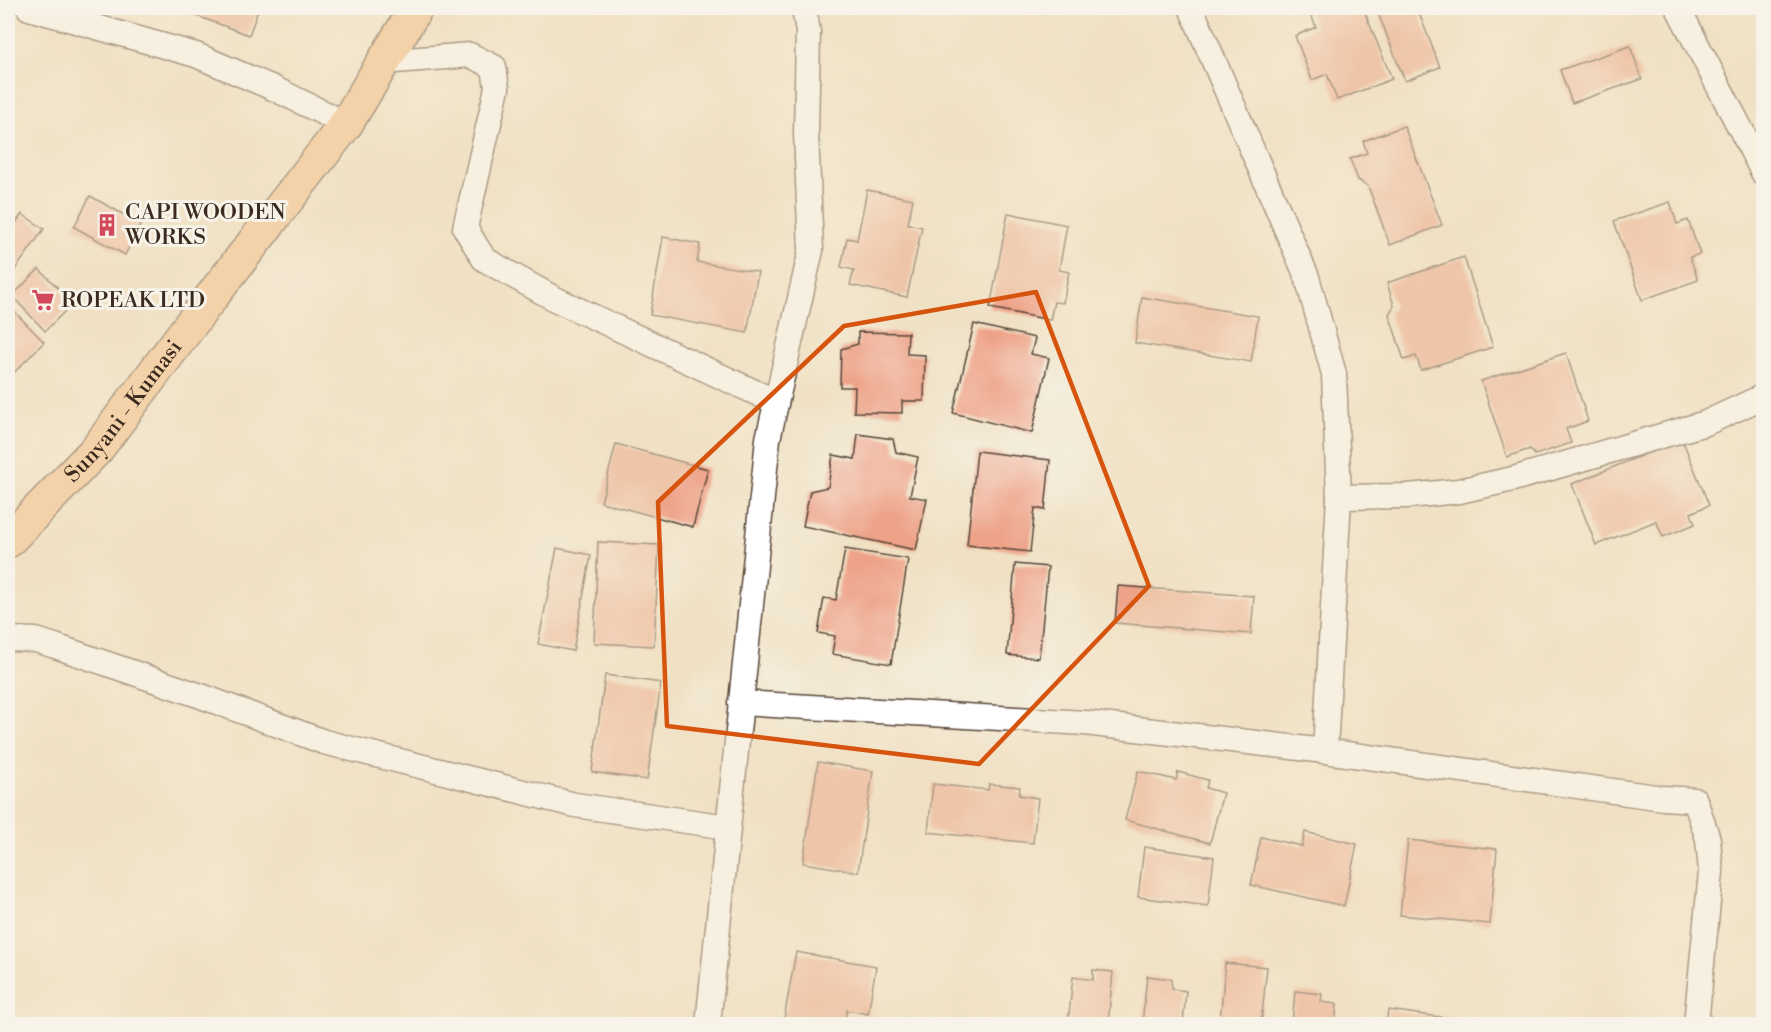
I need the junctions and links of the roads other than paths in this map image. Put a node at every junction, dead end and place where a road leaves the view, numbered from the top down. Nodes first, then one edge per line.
1 (29, 8) edge
2 (416, 8) edge
3 (804, 8) edge
4 (1191, 8) edge
5 (1678, 8) edge
6 (383, 62) junction
7 (346, 124) junction
8 (1764, 174) edge
9 (1764, 396) edge
10 (776, 402) junction
11 (1339, 496) junction
12 (8, 541) edge
13 (8, 639) edge
14 (740, 703) junction
15 (1325, 751) junction
16 (728, 827) junction
17 (708, 1024) edge
18 (1696, 1024) edge

1 - 7 street
2 - 6 main road, Sunyani - Kumasi
3 - 10 street
4 - 11 street
5 - 8 street
6 - 7 main road, Sunyani - Kumasi
6 - 10 street
7 - 12 main road, Sunyani - Kumasi
9 - 11 street
10 - 14 street
11 - 15 street
13 - 16 street
14 - 15 street
14 - 16 street
15 - 18 street
16 - 17 street

